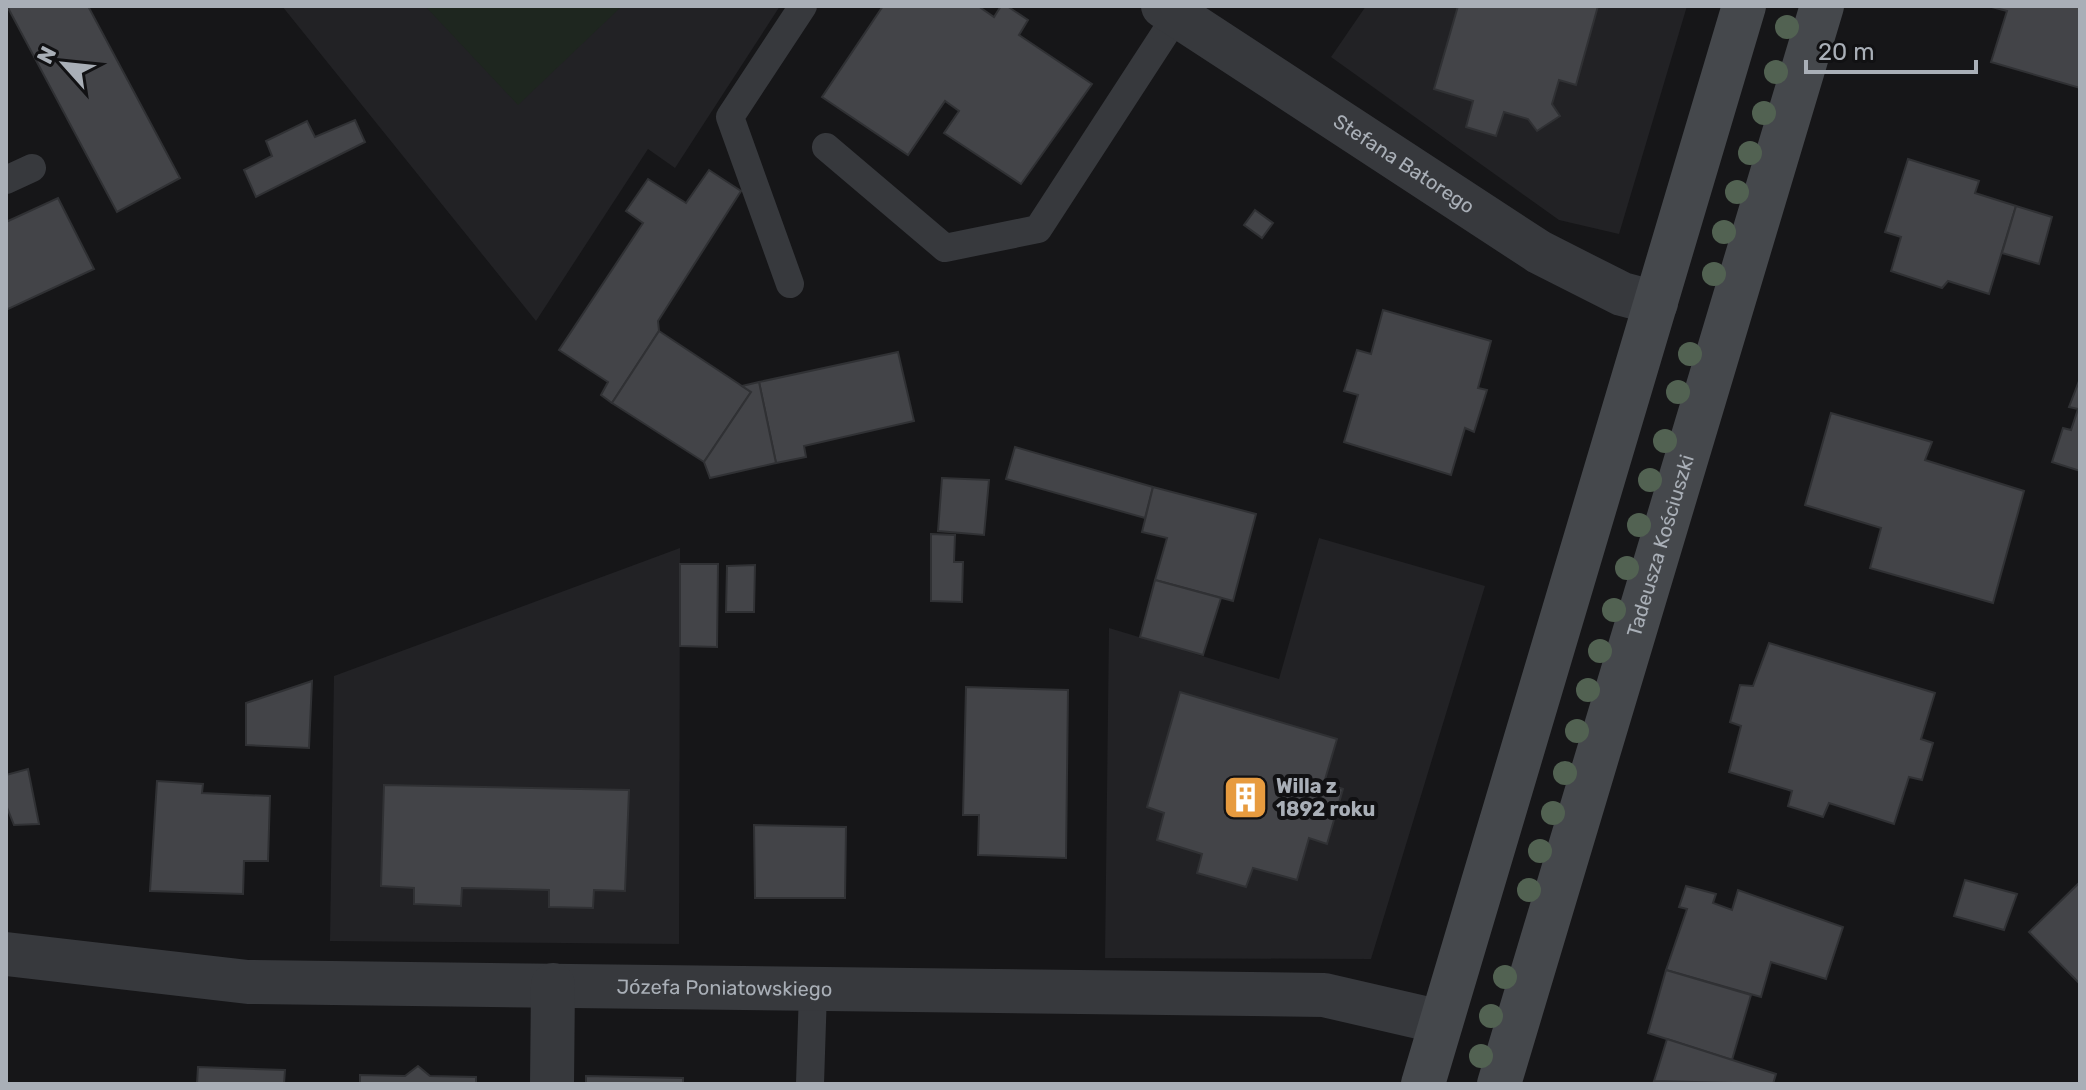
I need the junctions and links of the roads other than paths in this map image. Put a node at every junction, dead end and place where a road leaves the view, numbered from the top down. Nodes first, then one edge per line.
1 (803, 6) edge
2 (1744, 6) edge
3 (1822, 6) edge
4 (1170, 11) edge
5 (826, 147) dead end
6 (32, 168) dead end
7 (6, 180) edge
8 (790, 284) dead end
9 (1656, 303) junction
10 (6, 954) edge
11 (553, 985) junction
12 (813, 991) junction
13 (1441, 1022) junction
14 (552, 1084) edge
15 (810, 1084) edge
16 (1423, 1084) edge
17 (1499, 1084) edge

1 - 8 lane
2 - 9 street
3 - 17 street, Tadeusza Kościuszki
4 - 5 lane
4 - 9 street, Stefana Batorego
6 - 7 lane
9 - 13 street
10 - 11 street, Józefa Poniatowskiego
11 - 12 street, Józefa Poniatowskiego
11 - 14 street
12 - 13 street, Józefa Poniatowskiego
12 - 15 lane
13 - 16 street

